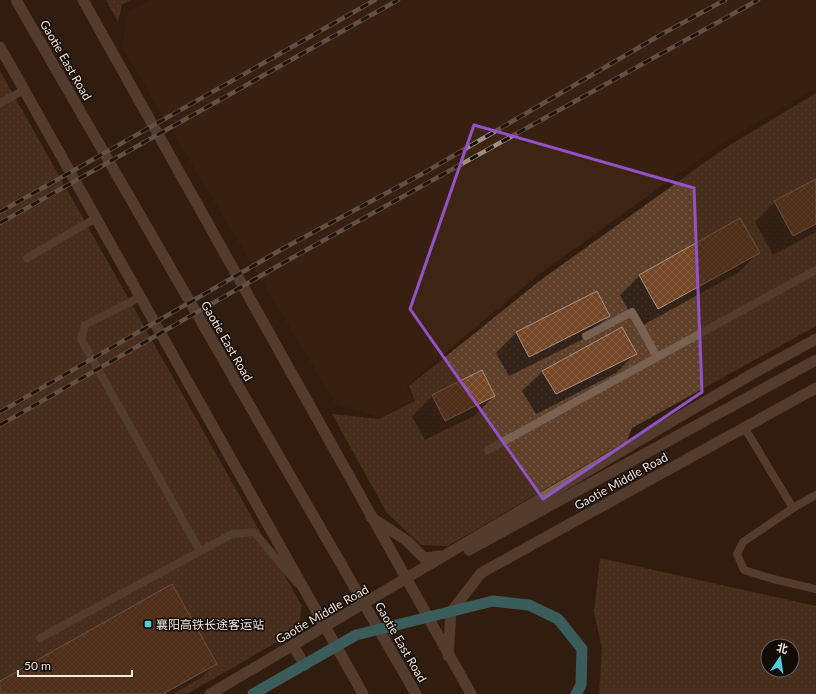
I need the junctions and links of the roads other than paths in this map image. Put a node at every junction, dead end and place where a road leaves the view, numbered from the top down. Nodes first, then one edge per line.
1 (16, 0) edge
2 (83, 0) edge
3 (0, 47) edge
4 (24, 90) junction
5 (0, 103) edge
6 (96, 218) junction
7 (27, 258) dead end
8 (816, 270) edge
9 (140, 297) junction
10 (586, 336) dead end
11 (816, 339) edge
12 (657, 357) junction
13 (816, 360) edge
14 (816, 388) edge
15 (744, 428) junction
16 (488, 450) dead end
17 (816, 495) edge
18 (793, 508) junction
19 (370, 517) junction
20 (200, 551) junction
21 (816, 589) edge
22 (311, 601) junction
23 (40, 638) dead end
24 (293, 646) junction
25 (448, 656) junction
26 (305, 665) junction
27 (210, 694) edge
28 (253, 694) edge
29 (363, 694) edge
30 (416, 694) edge
31 (471, 694) edge
32 (576, 694) edge

1 - 30 street, Gaotie East Road
2 - 19 street
3 - 4 street
4 - 5 lane
4 - 6 street
6 - 7 lane
6 - 9 street
8 - 12 lane
9 - 20 lane
9 - 22 street
10 - 12 lane
11 - 24 street, Gaotie Middle Road
12 - 16 lane
13 - 19 street, Gaotie Middle Road
14 - 15 street, Gaotie Middle Road
15 - 18 lane
15 - 25 street, Gaotie Middle Road
17 - 18 lane
18 - 21 lane
19 - 25 street
20 - 22 lane
20 - 23 lane
22 - 29 street
24 - 26 street
24 - 27 street, Gaotie Middle Road
25 - 31 street
26 - 28 highway
26 - 32 highway

